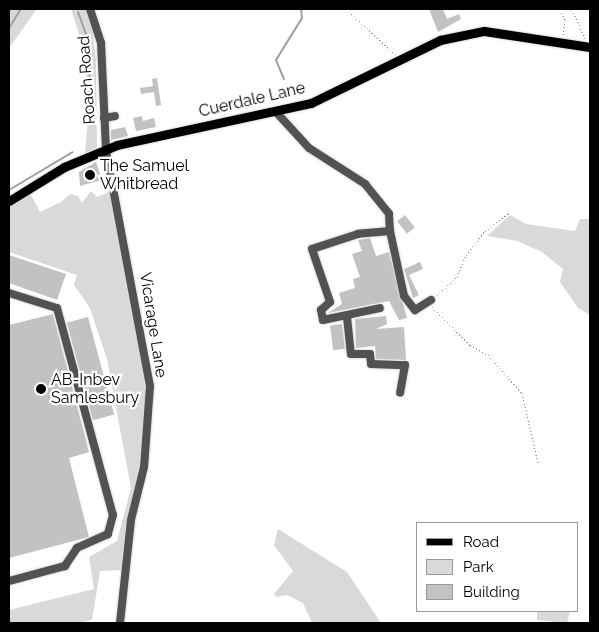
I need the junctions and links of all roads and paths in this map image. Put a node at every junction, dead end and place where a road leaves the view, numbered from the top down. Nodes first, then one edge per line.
1 (90, 9) edge
2 (346, 9) edge
3 (560, 9) edge
4 (572, 9) edge
5 (562, 45) junction
6 (588, 46) edge
7 (399, 58) junction
8 (276, 112) junction
9 (116, 116) dead end
10 (104, 118) junction
11 (106, 150) junction
12 (9, 201) edge
13 (509, 213) dead end
14 (390, 231) junction
15 (9, 293) edge
16 (430, 303) junction
17 (380, 308) dead end
18 (347, 317) junction
19 (400, 393) dead end
20 (538, 463) dead end
21 (9, 580) edge
22 (120, 623) edge

1 - 10 street, Roach Road
2 - 7 path
3 - 5 path
4 - 6 path
5 - 6 main road, Cuerdale Lane
5 - 7 main road, Cuerdale Lane
7 - 8 main road, Cuerdale Lane
8 - 11 main road, Cuerdale Lane
8 - 14 street
9 - 10 street
10 - 11 street, Roach Road
11 - 12 main road, Cuerdale Lane
11 - 22 street, Vicarage Lane
13 - 16 path
14 - 16 street
14 - 18 street
15 - 21 street
16 - 20 path
17 - 18 street
18 - 19 street

